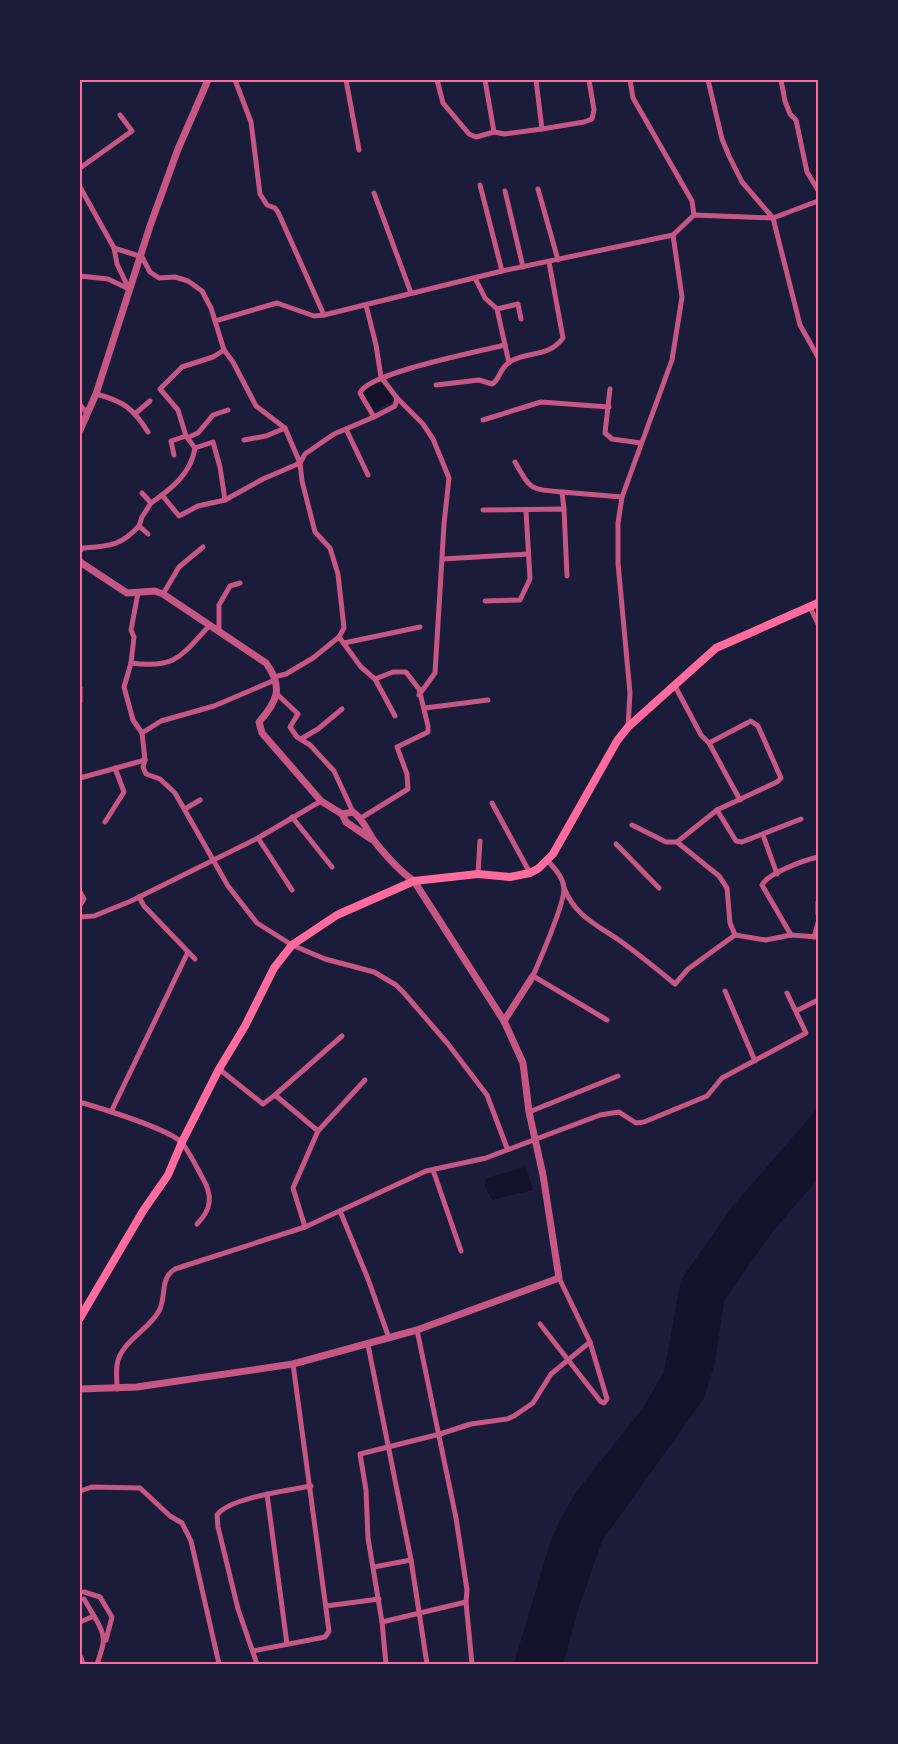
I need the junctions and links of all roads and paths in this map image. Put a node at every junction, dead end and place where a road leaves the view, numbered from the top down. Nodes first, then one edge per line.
1 (208, 80) edge
2 (235, 80) edge
3 (346, 80) edge
4 (437, 80) edge
5 (485, 80) edge
6 (536, 80) edge
7 (589, 80) edge
8 (630, 80) edge
9 (708, 80) edge
10 (781, 80) edge
11 (120, 115) dead end
12 (542, 129) junction
13 (494, 132) junction
14 (359, 150) dead end
15 (80, 168) edge
16 (480, 185) dead end
17 (80, 188) edge
18 (538, 189) dead end
19 (818, 190) edge
20 (505, 191) dead end
21 (374, 193) dead end
22 (818, 201) edge
23 (694, 215) junction
24 (773, 218) junction
25 (673, 236) junction
26 (114, 248) junction
27 (142, 257) junction
28 (558, 260) junction
29 (550, 262) junction
30 (522, 267) junction
31 (502, 271) junction
32 (80, 276) edge
33 (475, 278) junction
34 (129, 289) junction
35 (411, 293) junction
36 (366, 305) junction
37 (497, 309) junction
38 (324, 315) junction
39 (521, 318) dead end
40 (215, 321) junction
41 (505, 345) junction
42 (224, 350) junction
43 (818, 357) edge
44 (509, 363) junction
45 (381, 377) junction
46 (436, 385) dead end
47 (610, 389) dead end
48 (96, 394) junction
49 (398, 398) junction
50 (150, 401) dead end
51 (80, 405) edge
52 (609, 407) junction
53 (228, 410) dead end
54 (86, 412) junction
55 (136, 413) junction
56 (374, 417) junction
57 (484, 420) dead end
58 (285, 428) junction
59 (346, 429) junction
60 (80, 430) edge
61 (148, 432) dead end
62 (188, 436) junction
63 (244, 440) dead end
64 (641, 444) junction
65 (195, 448) junction
66 (174, 455) dead end
67 (515, 462) dead end
68 (300, 463) junction
69 (368, 475) dead end
70 (562, 492) junction
71 (142, 493) dead end
72 (162, 496) junction
73 (622, 497) junction
74 (225, 500) junction
75 (151, 503) junction
76 (564, 509) junction
77 (483, 510) dead end
78 (526, 511) junction
79 (139, 526) junction
80 (148, 534) dead end
81 (203, 547) dead end
82 (80, 552) edge
83 (528, 554) junction
84 (443, 559) junction
85 (80, 562) edge
86 (566, 576) dead end
87 (240, 583) dead end
88 (138, 593) junction
89 (163, 594) junction
90 (485, 601) dead end
91 (818, 603) edge
92 (810, 608) junction
93 (818, 624) edge
94 (210, 625) junction
95 (420, 627) dead end
96 (219, 630) junction
97 (339, 637) junction
98 (344, 643) junction
99 (131, 662) junction
100 (275, 678) junction
101 (375, 679) junction
102 (675, 686) junction
103 (80, 688) edge
104 (277, 694) junction
105 (419, 695) junction
106 (488, 700) dead end
107 (80, 702) edge
108 (425, 708) junction
109 (342, 709) dead end
110 (395, 716) dead end
111 (628, 727) junction
112 (142, 733) junction
113 (301, 739) junction
114 (709, 743) junction
115 (145, 760) junction
116 (115, 768) junction
117 (80, 778) edge
118 (200, 800) dead end
119 (740, 800) junction
120 (321, 801) junction
121 (492, 803) dead end
122 (185, 809) junction
123 (717, 810) junction
124 (353, 812) junction
125 (342, 814) junction
126 (292, 817) junction
127 (361, 818) junction
128 (801, 819) dead end
129 (105, 822) dead end
130 (632, 825) dead end
131 (762, 835) junction
132 (258, 838) junction
133 (374, 841) junction
134 (480, 841) dead end
135 (677, 842) junction
136 (616, 844) dead end
137 (818, 857) edge
138 (215, 860) junction
139 (548, 861) junction
140 (332, 867) dead end
141 (530, 873) junction
142 (478, 874) junction
143 (777, 874) junction
144 (414, 880) junction
145 (564, 888) junction
146 (659, 888) dead end
147 (292, 890) dead end
148 (80, 892) edge
149 (138, 897) junction
150 (818, 902) edge
151 (80, 905) edge
152 (818, 914) edge
153 (80, 917) edge
154 (818, 923) edge
155 (791, 934) junction
156 (735, 935) junction
157 (816, 937) edge
158 (292, 945) junction
159 (188, 952) junction
160 (195, 958) dead end
161 (533, 976) junction
162 (725, 991) dead end
163 (787, 993) dead end
164 (818, 1000) edge
165 (796, 1011) junction
166 (607, 1020) dead end
167 (504, 1021) junction
168 (342, 1036) dead end
169 (756, 1061) junction
170 (219, 1069) junction
171 (618, 1076) dead end
172 (365, 1080) dead end
173 (275, 1094) junction
174 (83, 1102) dead end
175 (111, 1112) junction
176 (529, 1112) junction
177 (318, 1131) junction
178 (536, 1140) junction
179 (182, 1142) junction
180 (508, 1148) junction
181 (433, 1170) junction
182 (340, 1211) junction
183 (197, 1224) dead end
184 (305, 1228) junction
185 (461, 1251) dead end
186 (559, 1278) junction
187 (80, 1318) edge
188 (540, 1324) dead end
189 (417, 1330) junction
190 (389, 1338) junction
191 (590, 1342) junction
192 (368, 1345) junction
193 (567, 1359) junction
194 (292, 1364) junction
195 (80, 1389) edge
196 (117, 1389) junction
197 (440, 1434) junction
198 (389, 1446) junction
199 (311, 1486) junction
200 (80, 1491) edge
201 (267, 1494) junction
202 (412, 1560) junction
203 (374, 1567) junction
204 (82, 1591) edge
205 (378, 1599) junction
206 (82, 1600) edge
207 (466, 1602) junction
208 (326, 1606) junction
209 (420, 1614) junction
210 (94, 1616) junction
211 (80, 1622) edge
212 (382, 1622) junction
213 (105, 1641) junction
214 (287, 1644) junction
215 (253, 1651) junction
216 (80, 1658) edge
217 (82, 1664) edge
218 (97, 1664) edge
219 (220, 1664) edge
220 (256, 1664) edge
221 (386, 1664) edge
222 (427, 1664) edge
223 (472, 1664) edge

1 - 27 street
2 - 38 street
3 - 14 street
4 - 13 street
5 - 13 street
6 - 12 street
7 - 12 street
8 - 23 street
9 - 24 street
10 - 19 street
11 - 15 street
12 - 13 street
16 - 31 street
17 - 26 street
18 - 28 street
20 - 30 street
21 - 35 street
22 - 24 street
23 - 24 street
23 - 25 street
24 - 43 street
25 - 28 street
25 - 64 street
26 - 27 street
26 - 34 street
27 - 34 street
27 - 40 street
28 - 29 street
29 - 30 street
29 - 44 street
30 - 31 street
31 - 33 street
32 - 34 street
33 - 35 street
33 - 37 street
34 - 48 street
35 - 36 street
36 - 38 street
36 - 45 street
37 - 39 street
37 - 41 street
38 - 40 street
40 - 42 street
41 - 44 street
41 - 45 street
42 - 58 street
42 - 62 street
44 - 46 street
45 - 49 street
45 - 56 street
47 - 52 street
48 - 54 street
48 - 55 street
49 - 56 street
49 - 84 street
50 - 55 street
51 - 54 street
52 - 57 street
52 - 64 street
53 - 62 street
54 - 60 street
55 - 61 street
56 - 59 street
58 - 63 street
58 - 68 street
59 - 68 street
59 - 69 street
62 - 65 street
62 - 66 street
64 - 73 street
65 - 72 street
65 - 74 street
67 - 70 street
68 - 74 street
68 - 97 street
70 - 73 street
70 - 76 street
71 - 75 street
72 - 74 street
72 - 75 street
73 - 111 street
75 - 79 street
76 - 78 street
76 - 86 street
77 - 78 street
78 - 83 street
79 - 80 street
79 - 82 street
81 - 89 street
83 - 84 street
83 - 90 street
84 - 105 street
85 - 88 street
87 - 96 street
88 - 89 street
88 - 99 street
89 - 94 street
91 - 92 main road
92 - 93 street
92 - 102 main road
94 - 96 street
94 - 99 street
95 - 98 street
96 - 100 street
97 - 98 street
97 - 100 street
98 - 101 street
99 - 112 street
100 - 104 street
100 - 112 street
101 - 105 street
101 - 110 street
102 - 111 main road
102 - 114 street
103 - 107 street
104 - 113 street
104 - 120 street
105 - 108 street
106 - 108 street
108 - 127 street
109 - 113 street
111 - 139 main road
112 - 115 street
113 - 124 street
114 - 119 street
114 - 119 street
115 - 116 street
115 - 122 street
116 - 117 street
116 - 129 street
118 - 122 street
119 - 123 street
120 - 125 street
120 - 126 street
121 - 141 street
122 - 138 street
123 - 131 street
123 - 135 street
124 - 125 street
124 - 127 street
125 - 133 street
126 - 132 street
126 - 140 street
127 - 133 street
128 - 131 street
130 - 135 street
131 - 143 street
132 - 138 street
132 - 147 street
133 - 144 street
134 - 142 street
135 - 156 street
136 - 146 street
137 - 143 street
138 - 149 street
138 - 158 street
139 - 141 main road
139 - 145 street
141 - 142 main road
142 - 144 main road
143 - 155 street
144 - 158 main road
144 - 167 street
145 - 156 street
145 - 161 street
148 - 151 street
149 - 153 street
149 - 159 street
150 - 152 street
154 - 157 street
155 - 156 street
155 - 157 street
158 - 170 main road
158 - 180 street
159 - 160 street
159 - 175 street
161 - 166 street
161 - 167 street
162 - 169 street
163 - 165 street
164 - 165 street
165 - 169 street
167 - 176 street
168 - 173 street
169 - 178 street
170 - 173 street
170 - 179 main road
171 - 176 street
172 - 177 street
173 - 177 street
174 - 175 street
175 - 179 street
176 - 178 street
177 - 184 street
178 - 180 street
178 - 186 street
179 - 183 street
179 - 187 main road
180 - 181 street
181 - 182 street
181 - 185 street
182 - 184 street
182 - 190 street
184 - 196 street
186 - 189 street
186 - 191 street
188 - 193 street
189 - 190 street
189 - 197 street
190 - 192 street
191 - 193 street
191 - 193 street
192 - 194 street
192 - 198 street
193 - 197 street
194 - 196 street
194 - 199 street
195 - 196 street
197 - 198 street
197 - 207 street
198 - 202 street
198 - 203 street
199 - 201 street
199 - 208 street
200 - 219 street
201 - 214 street
201 - 215 street
202 - 203 street
202 - 209 street
203 - 205 street
204 - 206 street
204 - 213 street
205 - 208 street
205 - 212 street
206 - 210 street
207 - 209 street
207 - 223 street
208 - 214 street
209 - 212 street
209 - 222 street
210 - 211 street
210 - 213 street
212 - 221 street
213 - 218 street
214 - 215 street
215 - 220 street
216 - 217 street

